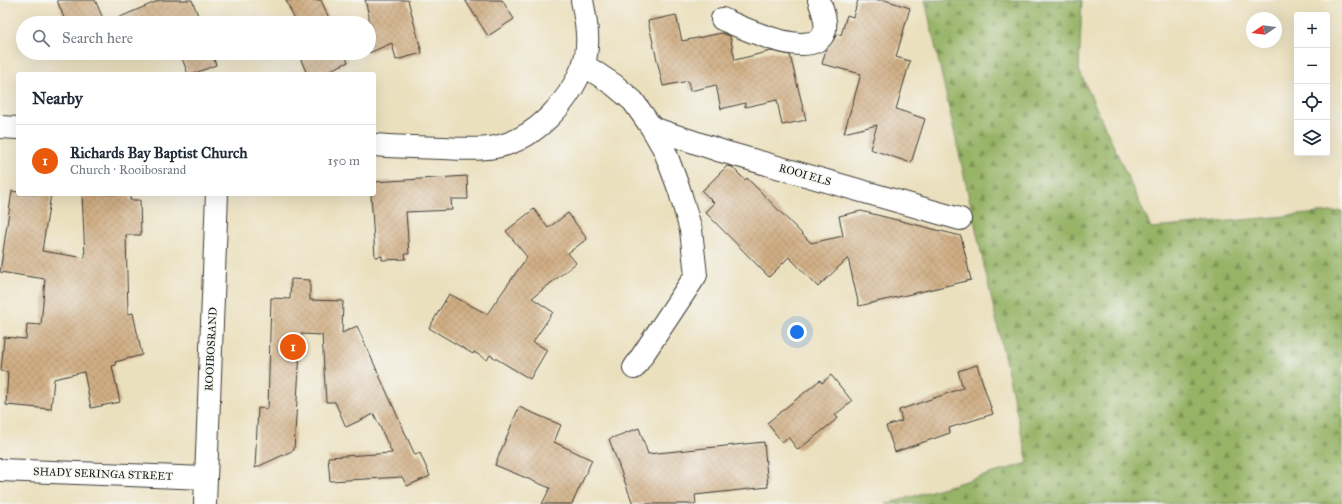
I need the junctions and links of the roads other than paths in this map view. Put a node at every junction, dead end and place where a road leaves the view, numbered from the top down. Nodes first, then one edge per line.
1 (582, 0) edge
2 (819, 0) edge
3 (722, 19) dead end
4 (584, 65) junction
5 (0, 127) edge
6 (16, 128) edge
7 (652, 128) junction
8 (376, 145) edge
9 (217, 196) edge
10 (960, 219) dead end
11 (634, 368) dead end
12 (0, 470) edge
13 (205, 478) junction
14 (205, 504) edge

1 - 4 street
2 - 3 street
4 - 7 street
4 - 8 street
5 - 6 street
7 - 10 street, ROOI ELS
7 - 11 street
9 - 13 street, ROOIBOSRAND
12 - 13 street, SHADY SERINGA STREET
13 - 14 street, ROOIBOSRAND

